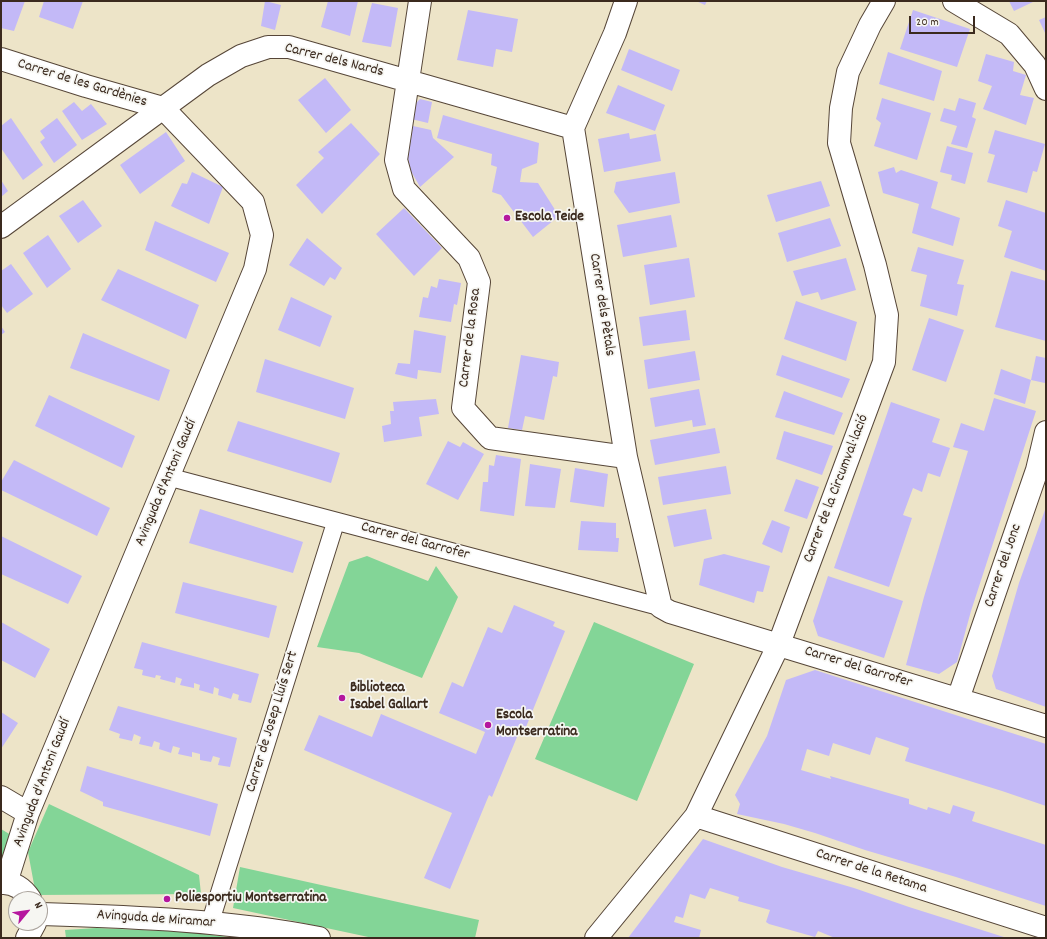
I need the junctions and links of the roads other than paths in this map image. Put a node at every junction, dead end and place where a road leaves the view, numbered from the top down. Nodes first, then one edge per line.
1 (420, 1) edge
2 (626, 1) edge
3 (884, 1) edge
4 (954, 1) edge
5 (1, 59) edge
6 (408, 80) junction
7 (1046, 89) edge
8 (163, 108) junction
9 (573, 128) junction
10 (1, 227) edge
11 (1046, 432) edge
12 (626, 457) junction
13 (1042, 474) edge
14 (170, 477) junction
15 (336, 521) junction
16 (665, 609) junction
17 (779, 644) junction
18 (958, 699) junction
19 (1046, 726) edge
20 (1, 797) edge
21 (28, 813) junction
22 (696, 816) junction
23 (4, 883) edge
24 (25, 891) edge
25 (48, 914) edge
26 (210, 923) junction
27 (1046, 928) edge
28 (319, 938) edge
29 (596, 938) edge

1 - 6 street, Carrer de la Rosa
2 - 9 street
3 - 17 street, Carrer de la Circumval·lació
4 - 7 street
5 - 8 street, Carrer de les Gardènies
6 - 8 street, Carrer dels Nards
6 - 9 street, Carrer dels Nards
6 - 12 street, Carrer de la Rosa
8 - 10 street, Carrer dels Nards
8 - 14 street, Avinguda d'Antoni Gaudí
9 - 12 street, Carrer dels Pètals
11 - 13 street, Carrer del Jonc
12 - 16 street, Carrer dels Pètals
13 - 18 street, Carrer del Jonc
14 - 15 street, Carrer del Garrofer
14 - 21 street, Avinguda d'Antoni Gaudí
15 - 16 street, Carrer del Garrofer
15 - 26 street, Carrer de Josep Lluís Sert
16 - 17 street, Carrer del Garrofer
17 - 18 street, Carrer del Garrofer
17 - 22 street, Carrer de la Circumval·lació
18 - 19 street, Carrer del Garrofer
20 - 21 street
21 - 23 street, Avinguda d'Antoni Gaudí
22 - 27 street, Carrer de la Retama
22 - 29 street, Carrer de la Circumval·lació
23 - 24 street
25 - 26 street, Avinguda de Miramar
26 - 28 street, Avinguda de Miramar

